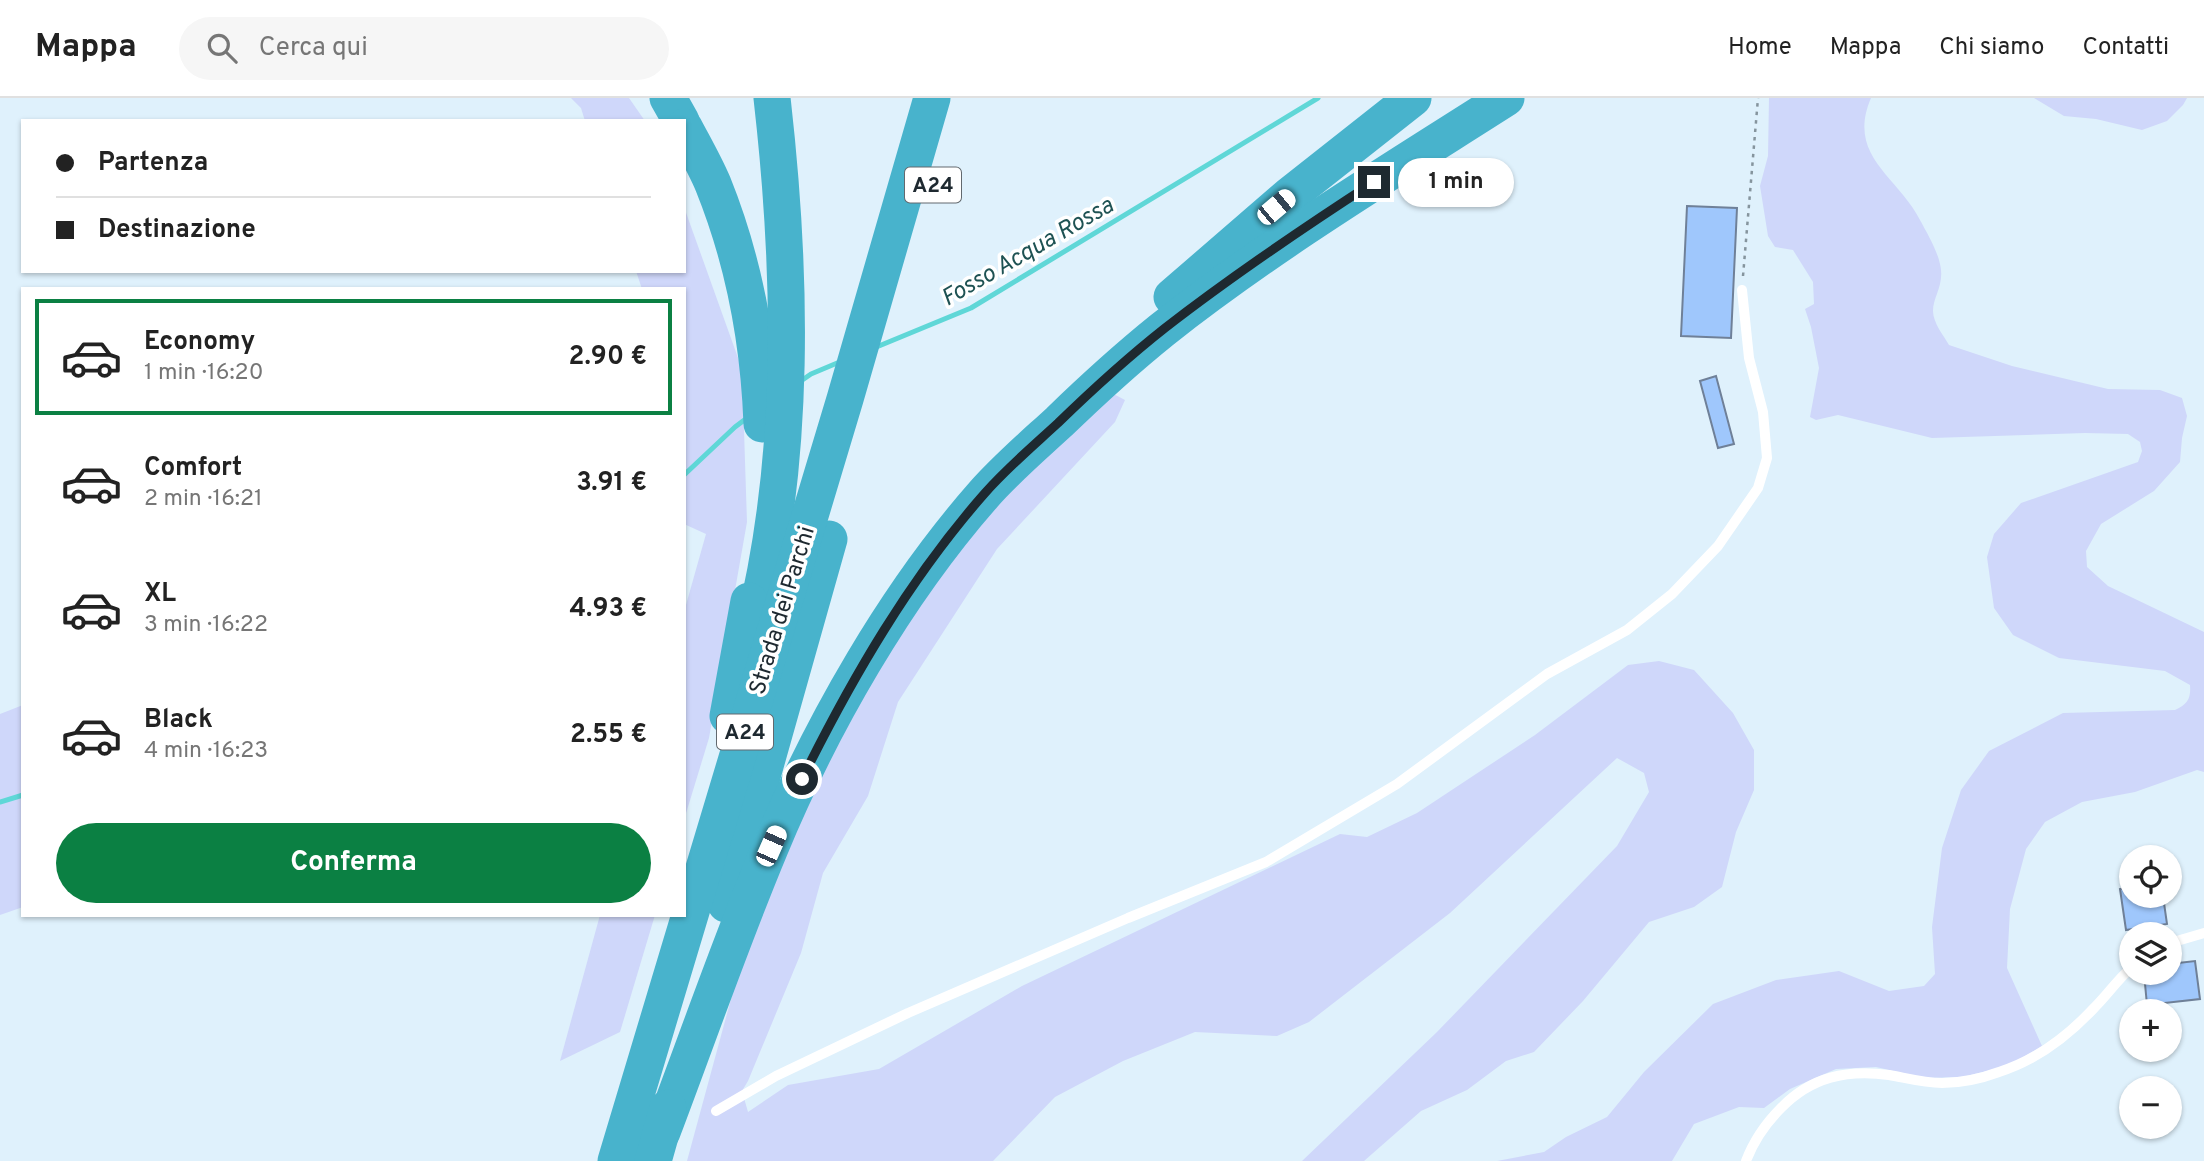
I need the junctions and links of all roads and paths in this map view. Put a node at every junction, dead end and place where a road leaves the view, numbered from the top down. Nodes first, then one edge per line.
1 (668, 98) edge
2 (772, 98) edge
3 (932, 98) edge
4 (958, 98) edge
5 (1413, 98) edge
6 (1506, 98) edge
7 (1758, 98) edge
8 (680, 119) edge
9 (686, 131) edge
10 (895, 268) junction
11 (1742, 290) joint
12 (856, 401) junction
13 (773, 425) junction
14 (986, 492) junction
15 (686, 897) edge
16 (681, 917) edge
17 (2204, 933) edge
18 (2182, 939) edge
19 (2119, 981) edge
20 (644, 1065) junction
21 (716, 1111) dead end
22 (657, 1146) edge
23 (616, 1161) edge
24 (1746, 1161) edge

1 - 8 highway
2 - 13 highway
3 - 10 highway, Strada dei Parchi / A24
4 - 10 highway, Strada dei Parchi / A24
5 - 14 highway
6 - 14 highway
7 - 11 path
9 - 13 highway
10 - 12 highway, Strada dei Parchi / A24
11 - 21 lane
12 - 20 highway, Strada dei Parchi / A24
12 - 22 highway, Strada dei Parchi / A24
13 - 15 highway
14 - 22 highway
16 - 20 highway
17 - 18 lane
19 - 24 lane
20 - 23 highway, Strada dei Parchi / A24

